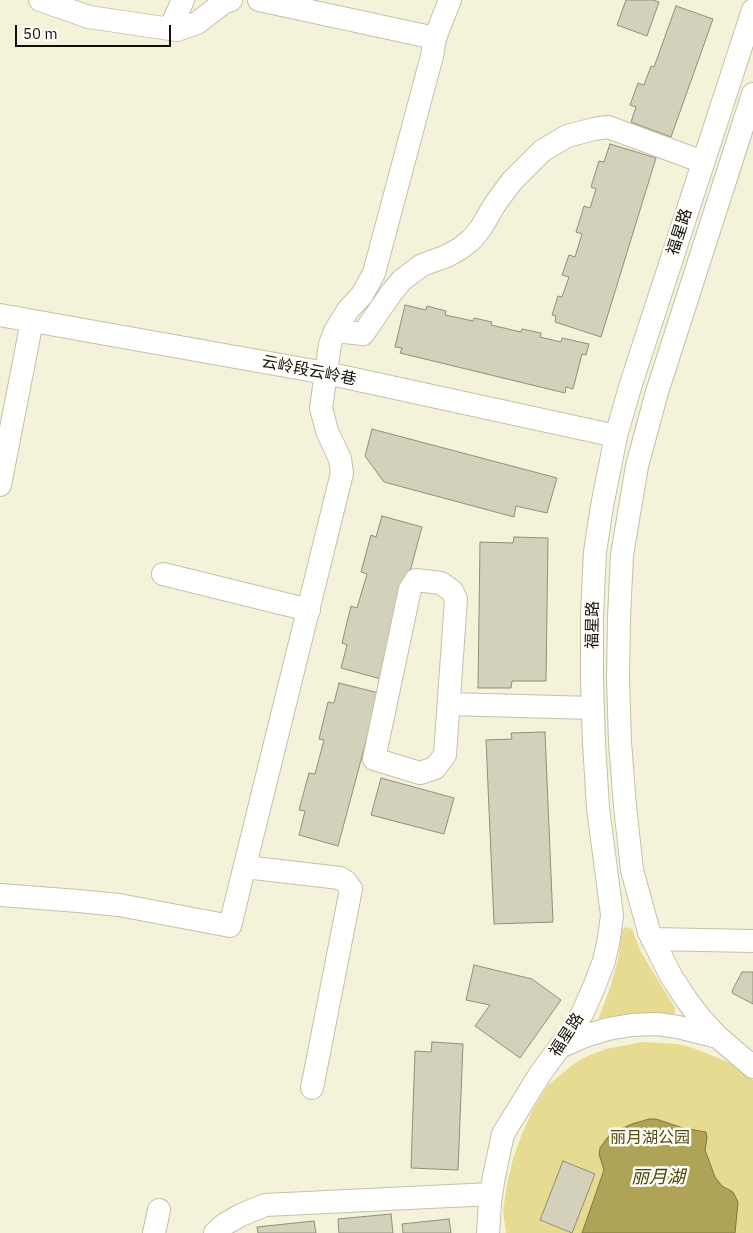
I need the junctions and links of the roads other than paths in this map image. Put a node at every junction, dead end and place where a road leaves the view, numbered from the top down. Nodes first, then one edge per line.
1 (40, 0) edge
2 (183, 0) edge
3 (231, 0) edge
4 (258, 0) edge
5 (450, 0) edge
6 (93, 9) edge
7 (753, 10) edge
8 (170, 29) junction
9 (435, 38) junction
10 (753, 94) edge
11 (703, 162) junction
12 (0, 315) edge
13 (32, 321) junction
14 (335, 331) junction
15 (326, 373) junction
16 (616, 436) junction
17 (0, 486) edge
18 (163, 574) dead end
19 (309, 610) junction
20 (449, 704) junction
21 (592, 708) junction
22 (245, 867) junction
23 (0, 895) edge
24 (652, 939) junction
25 (753, 941) edge
26 (719, 1038) junction
27 (562, 1046) junction
28 (753, 1067) edge
29 (312, 1088) dead end
30 (491, 1194) junction
31 (159, 1210) dead end
32 (154, 1233) edge
33 (215, 1233) edge
34 (488, 1233) edge

1 - 6 street
2 - 8 street
3 - 8 street
4 - 9 street
5 - 9 street
6 - 8 street
7 - 11 street, 福星路
9 - 14 street
10 - 24 street, 福星路
11 - 14 street
11 - 16 street, 福星路
12 - 13 street, 云岭段云岭巷
13 - 15 street, 云岭段云岭巷
13 - 17 street
14 - 15 street
15 - 16 street, 云岭段云岭巷
15 - 19 street
16 - 21 street, 福星路
18 - 19 street
19 - 22 street
20 - 20 street
20 - 21 street
21 - 27 street, 福星路
22 - 23 street
22 - 29 street
24 - 25 street
24 - 26 street, 福星路
26 - 27 street
26 - 28 street, 福星路
27 - 30 street, 福星路
30 - 33 street
30 - 34 street, 福星路
31 - 32 street

